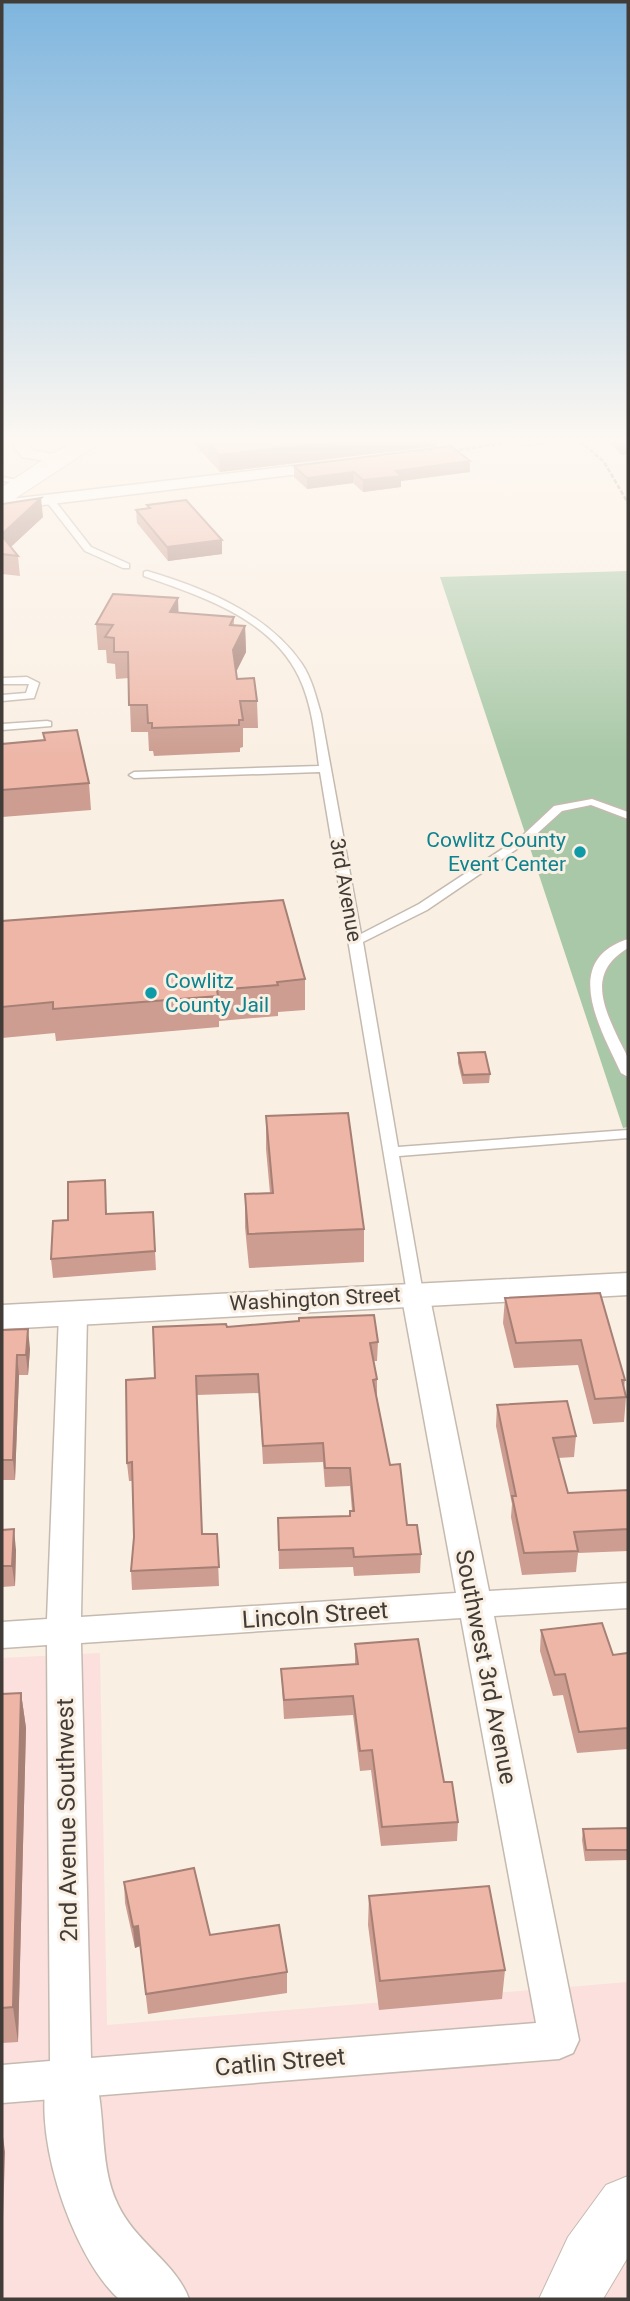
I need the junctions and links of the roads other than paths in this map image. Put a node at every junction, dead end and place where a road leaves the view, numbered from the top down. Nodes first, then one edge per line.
1 (84, 544) edge
2 (126, 566) dead end
3 (147, 574) dead end
4 (2, 681) edge
5 (2, 698) edge
6 (47, 724) dead end
7 (2, 727) edge
8 (324, 769) junction
9 (134, 775) dead end
10 (628, 816) edge
11 (356, 941) junction
12 (628, 943) edge
13 (628, 1073) edge
14 (628, 1134) edge
15 (391, 1152) junction
16 (628, 1284) edge
17 (415, 1293) junction
18 (73, 1314) junction
19 (2, 1317) edge
20 (628, 1595) edge
21 (474, 1605) junction
22 (64, 1631) junction
23 (2, 1635) edge
24 (559, 2040) joint
25 (71, 2078) junction
26 (2, 2084) edge
27 (628, 2206) edge
28 (161, 2299) edge
29 (570, 2299) edge

1 - 2 lane
3 - 8 lane, 3rd Avenue
4 - 5 lane
6 - 7 lane
8 - 9 lane
8 - 11 lane, 3rd Avenue
10 - 11 lane
11 - 15 lane, 3rd Avenue
12 - 13 lane
14 - 15 lane
15 - 17 lane, 3rd Avenue
16 - 17 street, Washington Street
17 - 18 street, Washington Street
17 - 21 street, Southwest 3rd Avenue
18 - 19 street, Washington Street
18 - 22 street, 2nd Avenue Southwest
20 - 21 street, Lincoln Street
21 - 22 street, Lincoln Street
21 - 24 street, Southwest 3rd Avenue
22 - 23 street, Lincoln Street
22 - 25 street, 2nd Avenue Southwest
24 - 25 street, Catlin Street
25 - 26 street, Catlin Street
25 - 28 street, 2nd Avenue Southwest
27 - 29 main road

